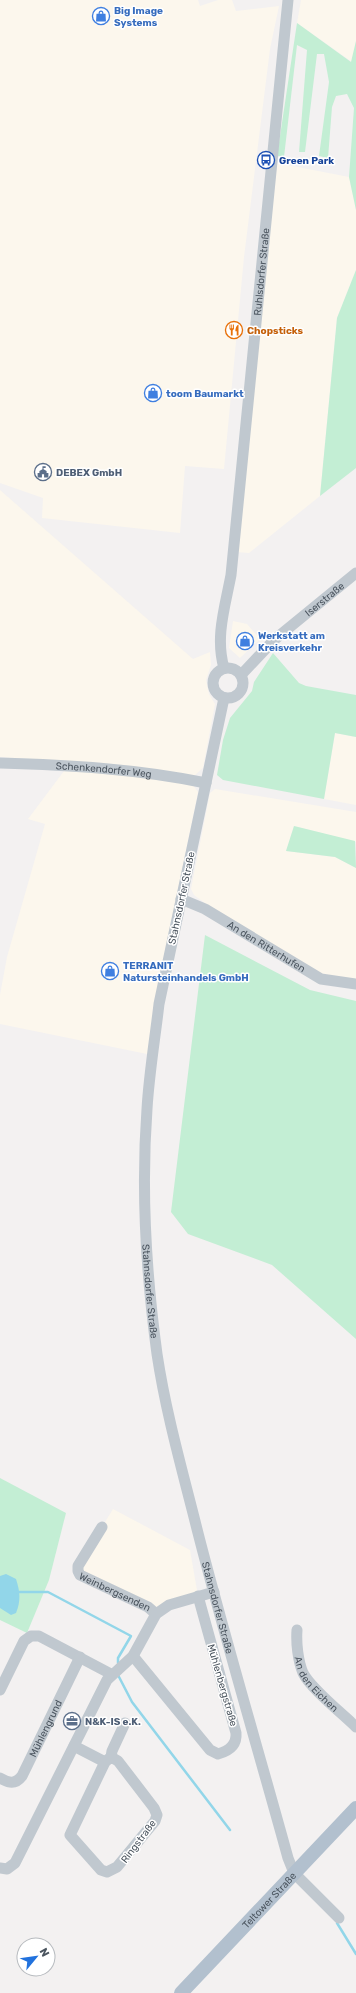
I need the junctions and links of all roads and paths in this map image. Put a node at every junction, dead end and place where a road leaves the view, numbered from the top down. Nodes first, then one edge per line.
1 (288, 0) edge
2 (356, 573) edge
3 (224, 668) junction
4 (241, 675) junction
5 (224, 698) junction
6 (0, 763) edge
7 (206, 783) junction
8 (181, 899) junction
9 (356, 984) edge
10 (102, 1527) dead end
11 (214, 1592) junction
12 (198, 1596) junction
13 (156, 1614) junction
14 (297, 1630) dead end
15 (133, 1656) junction
16 (80, 1657) junction
17 (112, 1674) junction
18 (0, 1690) edge
19 (126, 1723) dead end
20 (356, 1727) edge
21 (74, 1746) junction
22 (108, 1760) junction
23 (0, 1778) edge
24 (356, 1808) edge
25 (0, 1868) edge
26 (294, 1873) junction
27 (339, 1918) dead end
28 (181, 1993) edge

1 - 3 street, Ruhlsdorfer Straße
2 - 4 street, Iserstraße
3 - 4 street
3 - 5 street
4 - 5 street
5 - 7 street, Stahnsdorfer Straße
6 - 7 street, Schenkendorfer Weg
7 - 8 street, Stahnsdorfer Straße
8 - 9 street, An den Ritterhufen
8 - 11 street, Stahnsdorfer Straße
10 - 13 street, Weinbergsenden
11 - 12 street
11 - 26 street, Stahnsdorfer Straße
12 - 13 street
12 - 15 street, Mühlenbergstraße
13 - 15 street
14 - 20 street, An den Eichen
15 - 17 street
16 - 17 street
16 - 18 street
16 - 23 street, Mühlengrund
17 - 21 street
19 - 22 street, Ringstraße
21 - 22 street, Ringstraße
21 - 25 street
22 - 22 street, Ringstraße
24 - 26 main road, Teltower Straße
26 - 27 street
26 - 28 main road, Teltower Straße

